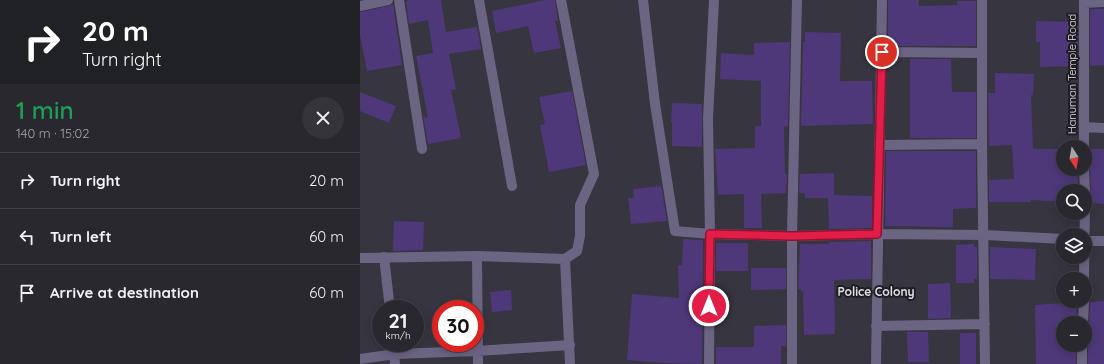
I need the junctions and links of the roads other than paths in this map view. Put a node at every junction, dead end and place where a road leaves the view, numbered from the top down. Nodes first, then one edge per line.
1 (388, 0) edge
2 (399, 0) edge
3 (479, 0) edge
4 (561, 0) edge
5 (643, 0) edge
6 (714, 0) edge
7 (797, 0) edge
8 (882, 0) edge
9 (982, 0) edge
10 (1084, 1) edge
11 (1104, 2) edge
12 (360, 6) edge
13 (882, 52) junction
14 (982, 53) junction
15 (1084, 127) junction
16 (1104, 128) edge
17 (1084, 140) edge
18 (982, 144) junction
19 (879, 145) junction
20 (422, 149) dead end
21 (512, 186) dead end
22 (710, 234) junction
23 (877, 234) junction
24 (984, 235) junction
25 (792, 236) junction
26 (1056, 239) edge
27 (1092, 241) edge
28 (1104, 241) edge
29 (477, 256) junction
30 (384, 257) junction
31 (360, 258) edge
32 (565, 259) junction
33 (389, 300) edge
34 (477, 300) edge
35 (985, 324) junction
36 (876, 326) junction
37 (570, 345) junction
38 (484, 351) edge
39 (467, 352) edge
40 (477, 352) edge
41 (1082, 352) edge
42 (360, 359) edge
43 (395, 359) edge
44 (478, 364) edge
45 (570, 364) edge
46 (709, 364) edge
47 (792, 364) edge
48 (876, 364) edge
49 (986, 364) edge
50 (1082, 364) edge

1 - 12 street
2 - 20 street
3 - 21 street
4 - 32 street
5 - 22 street
6 - 22 street
7 - 25 street
8 - 13 street
9 - 14 street
10 - 11 street
10 - 15 street, Hanuman Temple Road
13 - 14 street
13 - 19 street
14 - 18 street
15 - 16 street
15 - 17 street, Hanuman Temple Road
18 - 19 street
18 - 24 street
19 - 23 street
22 - 25 street
22 - 46 street
23 - 24 street
23 - 25 street
23 - 36 street
24 - 26 street
24 - 35 street
25 - 47 street
27 - 28 street
29 - 30 street
29 - 32 street
29 - 34 street
30 - 31 street
30 - 33 street
32 - 37 street
35 - 36 street
35 - 49 street
36 - 48 street
37 - 38 street
37 - 45 street
39 - 43 street
40 - 44 street
41 - 50 street
42 - 43 street

